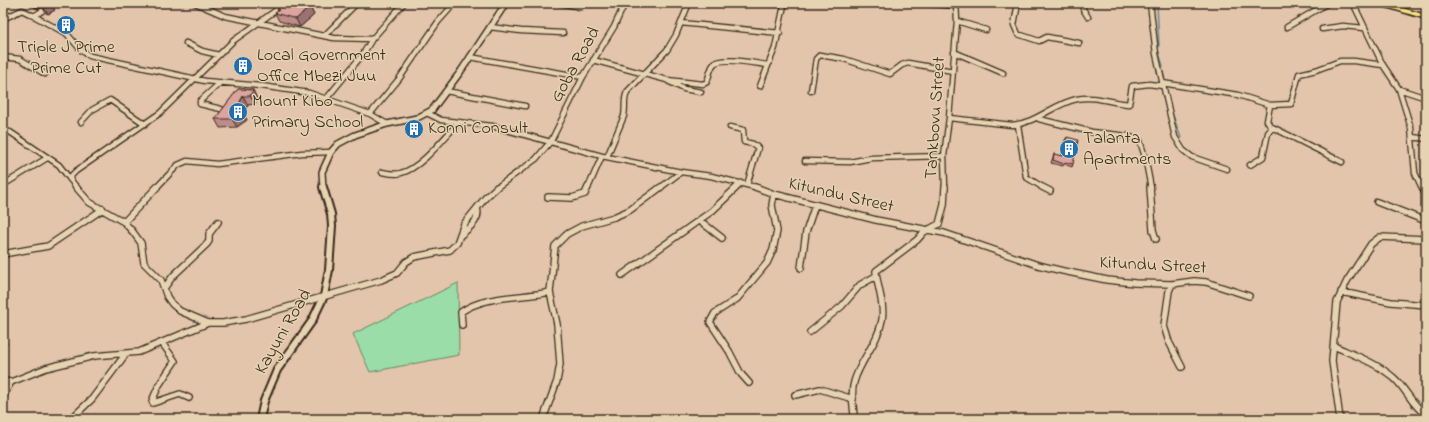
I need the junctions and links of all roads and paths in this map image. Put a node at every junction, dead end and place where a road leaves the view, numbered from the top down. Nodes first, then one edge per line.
1 (55, 3) edge
2 (195, 3) edge
3 (286, 3) edge
4 (357, 3) edge
5 (404, 3) edge
6 (455, 3) edge
7 (506, 3) edge
8 (560, 3) edge
9 (625, 3) edge
10 (689, 3) edge
11 (800, 3) edge
12 (921, 3) edge
13 (1018, 3) edge
14 (1082, 3) edge
15 (1150, 3) edge
16 (1328, 3) edge
17 (1353, 3) edge
18 (1377, 3) edge
19 (1397, 3) edge
20 (783, 4) edge
21 (956, 4) edge
22 (580, 6) dead end
23 (1426, 11) edge
24 (34, 16) junction
25 (1088, 17) dead end
26 (1426, 17) edge
27 (3, 19) edge
28 (261, 22) junction
29 (957, 22) junction
30 (681, 23) junction
31 (490, 27) junction
32 (1287, 27) dead end
33 (1364, 28) junction
34 (1322, 29) dead end
35 (986, 30) dead end
36 (563, 33) dead end
37 (780, 33) junction
38 (324, 36) junction
39 (372, 39) junction
40 (186, 43) dead end
41 (1079, 43) dead end
42 (954, 52) junction
43 (219, 55) junction
44 (3, 57) edge
45 (470, 57) junction
46 (593, 60) junction
47 (768, 65) junction
48 (1383, 65) junction
49 (953, 71) junction
50 (644, 73) junction
51 (1003, 73) dead end
52 (45, 74) dead end
53 (583, 77) junction
54 (193, 79) junction
55 (667, 80) junction
56 (220, 83) junction
57 (1163, 84) junction
58 (760, 86) dead end
59 (1399, 89) junction
60 (446, 91) junction
61 (811, 91) dead end
62 (701, 92) dead end
63 (327, 98) junction
64 (1426, 98) edge
65 (1270, 105) junction
66 (525, 106) dead end
67 (221, 109) edge
68 (370, 114) junction
69 (427, 114) junction
70 (949, 118) junction
71 (1039, 119) junction
72 (81, 122) dead end
73 (458, 123) junction
74 (145, 124) junction
75 (387, 124) junction
76 (1018, 125) junction
77 (730, 127) dead end
78 (1272, 128) junction
79 (3, 131) edge
80 (1412, 137) junction
81 (1426, 139) edge
82 (551, 141) junction
83 (330, 152) junction
84 (944, 156) junction
85 (605, 157) junction
86 (48, 158) junction
87 (805, 160) dead end
88 (1342, 162) dead end
89 (1250, 165) dead end
90 (1227, 169) dead end
91 (382, 172) dead end
92 (681, 172) junction
93 (69, 178) junction
94 (744, 184) junction
95 (3, 185) edge
96 (1050, 191) dead end
97 (774, 194) junction
98 (548, 196) dead end
99 (1426, 196) edge
100 (561, 198) junction
101 (1377, 202) dead end
102 (558, 204) dead end
103 (815, 205) junction
104 (103, 209) junction
105 (699, 220) junction
106 (1426, 221) edge
107 (124, 222) junction
108 (218, 222) dead end
109 (930, 230) junction
110 (722, 238) dead end
111 (1156, 239) dead end
112 (1426, 239) edge
113 (3, 254) edge
114 (801, 268) dead end
115 (622, 275) dead end
116 (876, 276) junction
117 (1172, 284) junction
118 (164, 287) junction
119 (550, 292) junction
120 (1341, 292) junction
121 (324, 296) junction
122 (1249, 296) dead end
123 (1426, 305) edge
124 (208, 323) junction
125 (462, 325) dead end
126 (810, 332) dead end
127 (162, 343) junction
128 (1334, 346) junction
129 (125, 355) junction
130 (1182, 367) dead end
131 (3, 381) edge
132 (11, 382) junction
133 (749, 383) dead end
134 (795, 394) dead end
135 (3, 397) edge
136 (189, 398) dead end
137 (853, 399) junction
138 (1426, 415) edge
139 (854, 417) edge
140 (71, 419) edge
141 (260, 419) edge
142 (543, 419) edge
143 (860, 419) edge
144 (1340, 419) edge

1 - 24 street
2 - 28 street
3 - 28 street
4 - 38 street
5 - 39 street
6 - 68 street
7 - 31 street
8 - 22 street
9 - 46 street, Goba Road
10 - 30 street
11 - 20 street
12 - 21 street
13 - 41 street
14 - 25 street
15 - 57 street
16 - 32 street
17 - 33 street
18 - 26 highway
19 - 23 highway
20 - 37 street
21 - 29 street, Tankbovu Street
24 - 27 street
24 - 54 street
28 - 38 street
28 - 43 street
29 - 35 street
29 - 42 street, Tankbovu Street
30 - 37 street
30 - 50 street
31 - 36 street
31 - 45 street
33 - 34 street
33 - 48 street
37 - 47 street
38 - 39 street
39 - 63 street
40 - 43 street
42 - 49 street, Tankbovu Street
42 - 51 street
43 - 54 street
44 - 52 street
45 - 53 street
45 - 60 street
46 - 50 street
46 - 53 street, Goba Road
47 - 55 street
47 - 58 street
48 - 59 street
48 - 65 street
49 - 61 street
49 - 70 street, Tankbovu Street
50 - 55 street
50 - 85 street
53 - 82 street, Goba Road
54 - 56 street
54 - 74 street
55 - 62 street
56 - 63 street
56 - 67 street
57 - 65 street
57 - 71 street
57 - 90 street
59 - 64 street
59 - 80 street
60 - 66 street
60 - 69 street
63 - 68 street
65 - 78 street
68 - 75 street
69 - 73 street, Kitundu Street
69 - 75 street, Kayuni Road
70 - 76 street
70 - 84 street, Tankbovu Street
71 - 76 street
71 - 111 street
72 - 74 street
73 - 82 street, Kitundu Street
73 - 91 street
74 - 93 street
75 - 83 street, Kayuni Road
76 - 96 street
77 - 94 street
78 - 88 street
78 - 89 street
79 - 86 street
80 - 81 street
80 - 99 street
82 - 85 street, Kitundu Street
82 - 121 street, Goba Road
83 - 107 street
83 - 121 street, Kayuni Road
84 - 87 street
84 - 109 street, Tankbovu Street
85 - 92 street, Kitundu Street
85 - 100 street
86 - 93 street
86 - 95 street
92 - 94 street, Kitundu Street
92 - 119 street
93 - 104 street
94 - 97 street, Kitundu Street
94 - 105 street
97 - 103 street, Kitundu Street
97 - 133 street
98 - 100 street
100 - 102 street
101 - 106 street
103 - 109 street, Kitundu Street
103 - 114 street
104 - 107 street
104 - 113 street
105 - 110 street
105 - 115 street
107 - 118 street
108 - 118 street
109 - 116 street, Tankbovu Street
109 - 117 street, Kitundu Street
112 - 120 street
116 - 126 street
116 - 137 street
117 - 122 street, Kitundu Street
117 - 130 street
118 - 124 street
119 - 125 street
119 - 142 street
120 - 123 street
120 - 128 street
121 - 124 street, Goba Road
121 - 141 street, Kayuni Road
124 - 127 street
127 - 129 street
127 - 136 street
128 - 138 street
128 - 144 street
129 - 132 street
129 - 140 street
131 - 132 street
132 - 135 street
134 - 137 street
137 - 139 street
139 - 143 street

